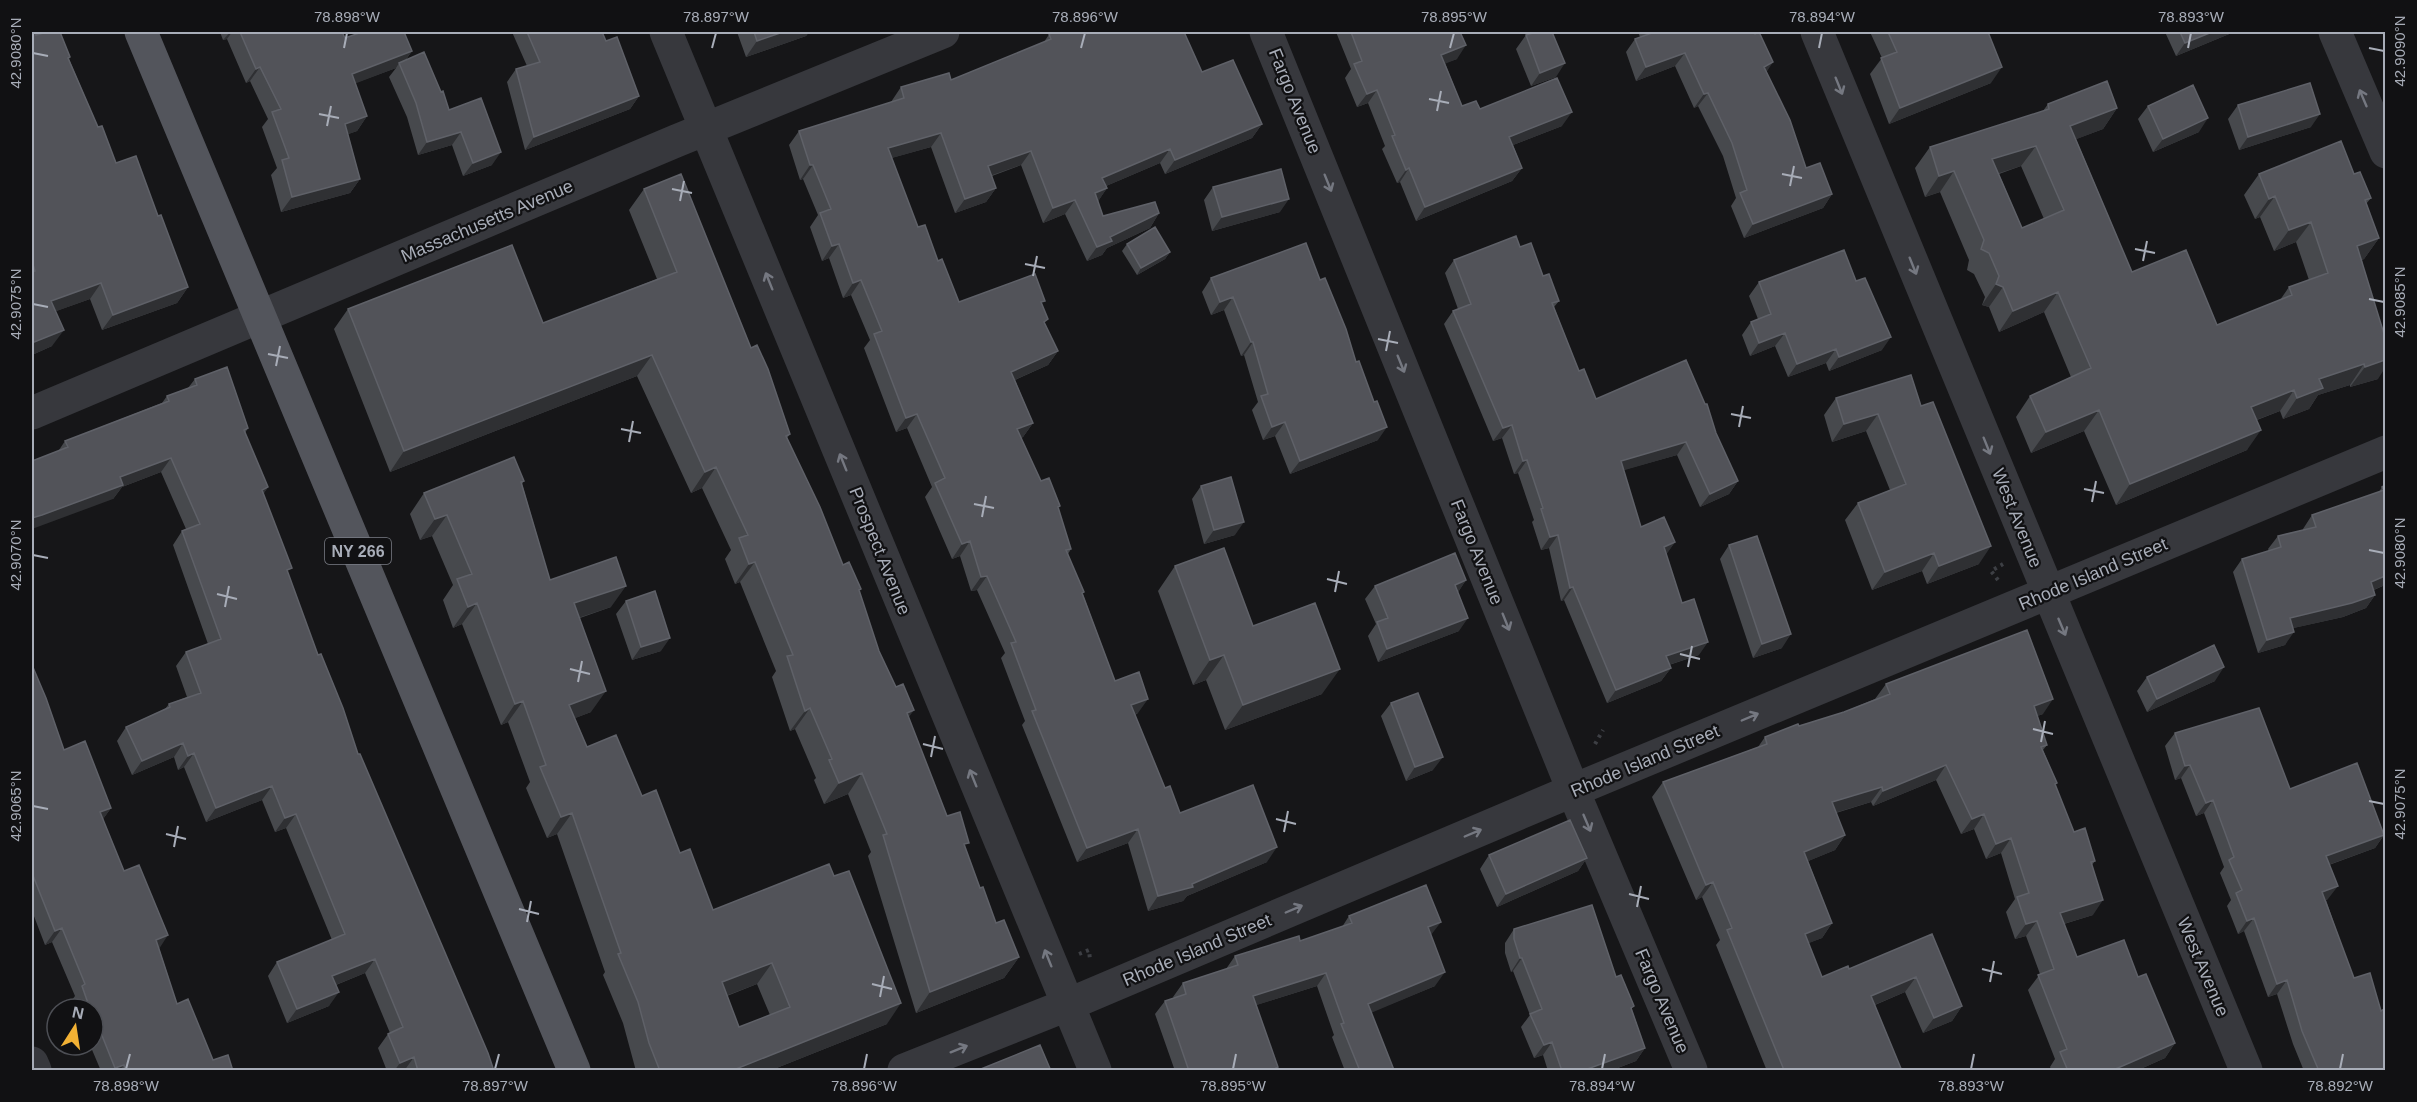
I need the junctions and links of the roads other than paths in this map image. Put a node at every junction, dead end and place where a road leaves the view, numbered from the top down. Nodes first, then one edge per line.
1 (141, 32) edge
2 (666, 32) edge
3 (943, 32) edge
4 (1266, 32) edge
5 (1817, 32) edge
6 (2335, 32) edge
7 (706, 129) junction
8 (2385, 152) edge
9 (261, 316) junction
10 (32, 413) edge
11 (2385, 453) edge
12 (2048, 593) junction
13 (1574, 790) junction
14 (1067, 1005) junction
15 (32, 1063) edge
16 (35, 1071) edge
17 (574, 1071) edge
18 (904, 1071) edge
19 (1095, 1071) edge
20 (1691, 1071) edge
21 (2246, 1071) edge

1 - 9 main road, NY 266
2 - 7 street, Prospect Avenue
3 - 7 street, Massachusetts Avenue
4 -> 13 street, Fargo Avenue
5 -> 12 street, West Avenue
8 -> 6 street
7 - 9 street, Massachusetts Avenue
14 -> 7 street, Prospect Avenue
9 - 10 street, Massachusetts Avenue
9 - 17 main road, NY 266
11 - 12 street, Rhode Island Street
13 -> 12 street, Rhode Island Street
12 -> 21 street, West Avenue
14 -> 13 street, Rhode Island Street
13 -> 20 street, Fargo Avenue
18 -> 14 street, Rhode Island Street
14 - 19 street, Prospect Avenue
15 - 16 street

